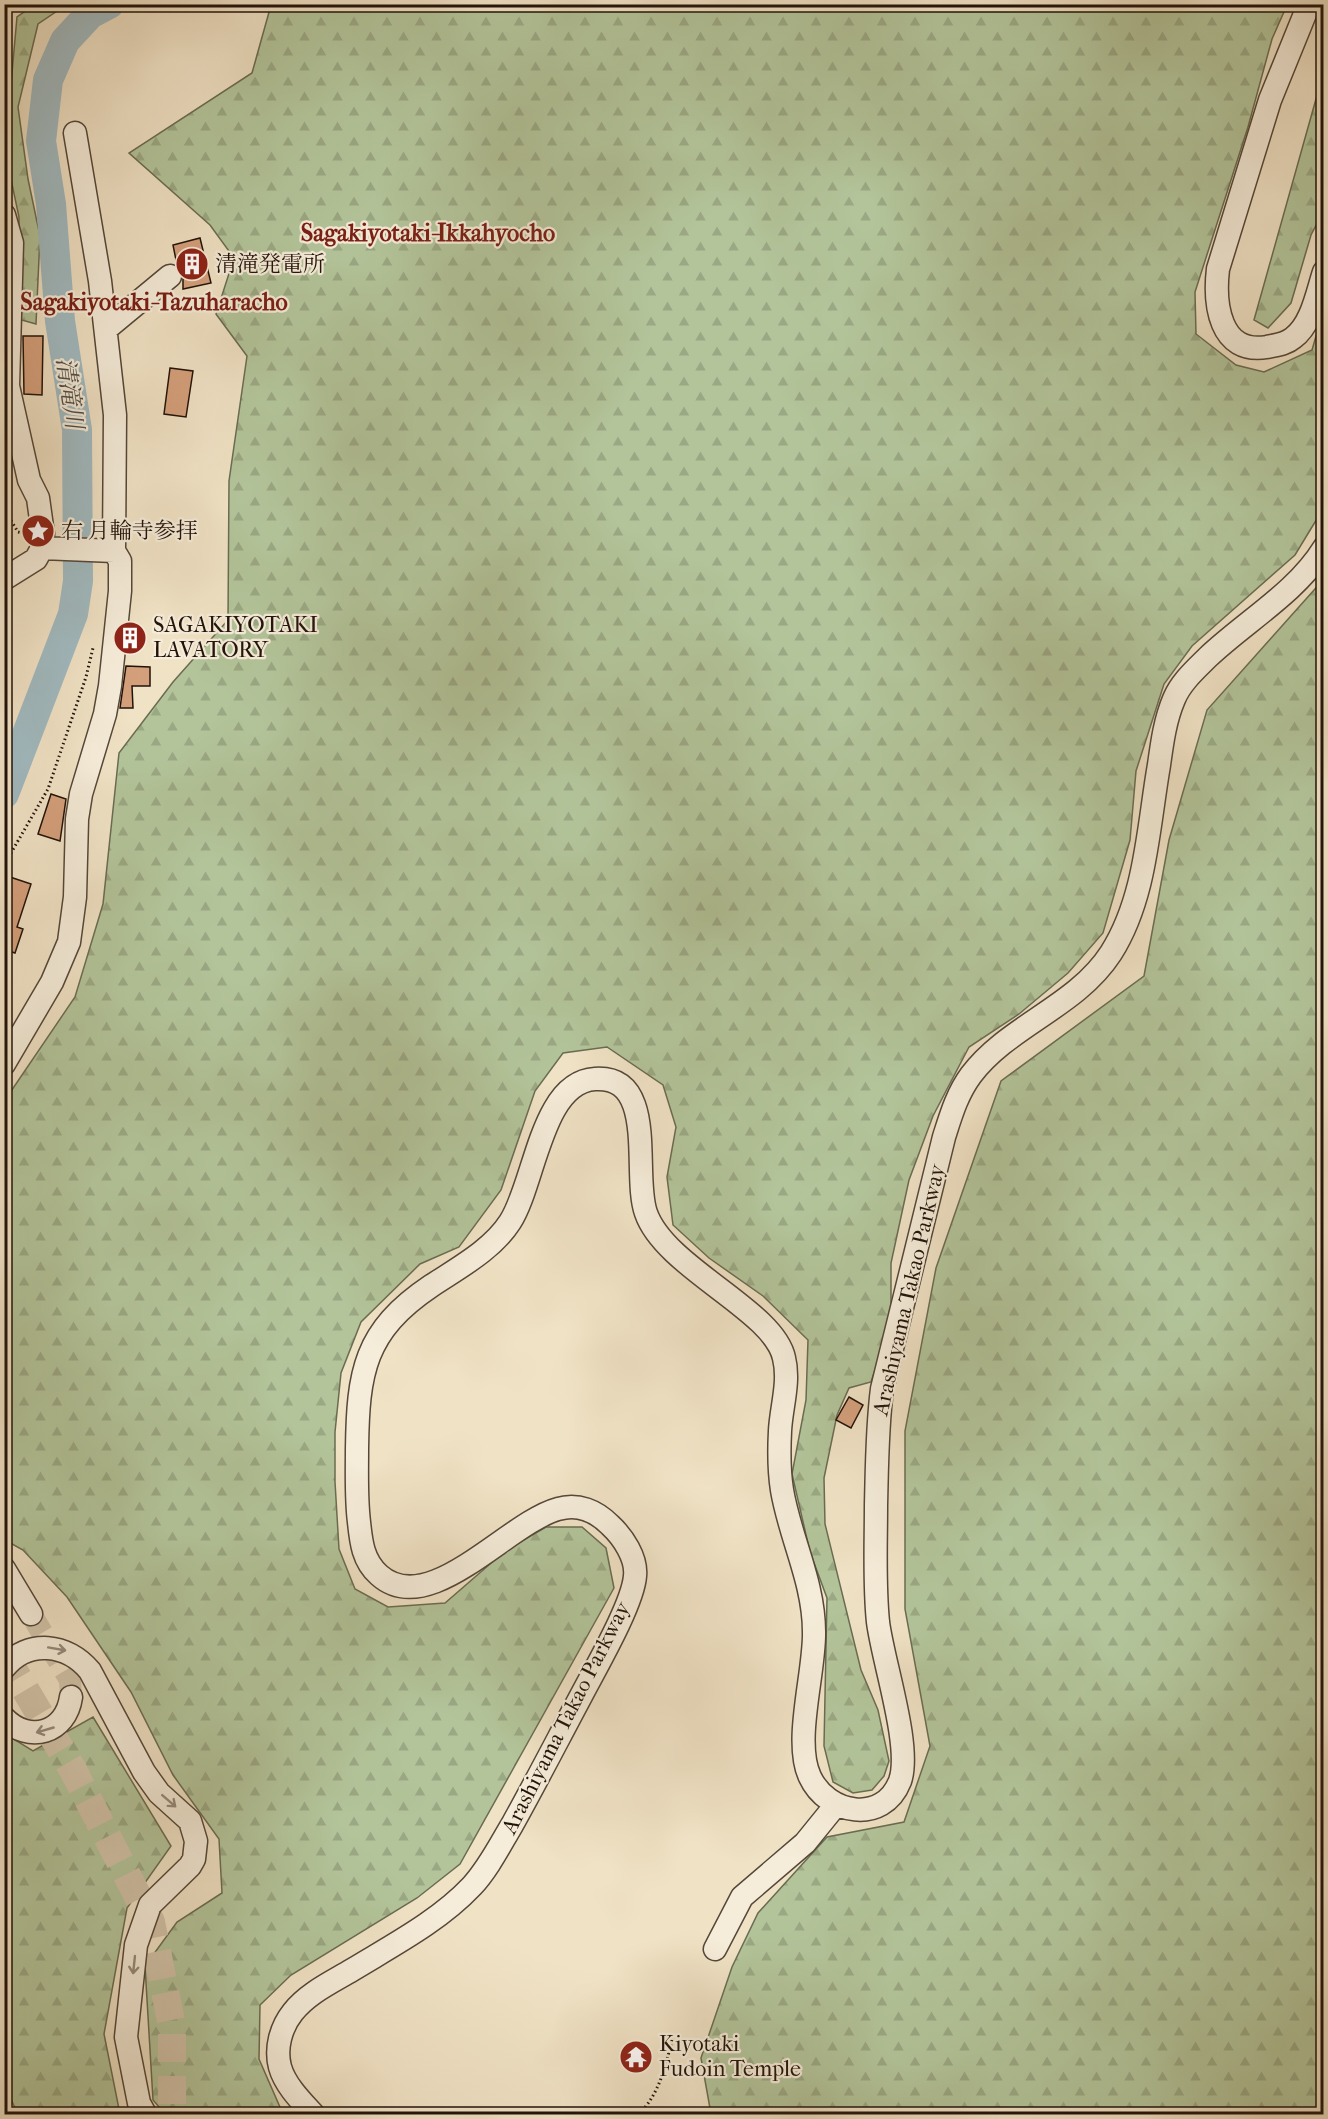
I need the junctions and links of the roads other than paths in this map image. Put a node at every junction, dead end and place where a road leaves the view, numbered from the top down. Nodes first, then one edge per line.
1 (1309, 4) edge
2 (75, 133) dead end
3 (4, 215) edge
4 (1323, 272) edge
5 (170, 276) dead end
6 (106, 329) junction
7 (44, 548) junction
8 (1323, 548) edge
9 (111, 551) junction
10 (4, 579) edge
11 (4, 1064) edge
12 (4, 1569) edge
13 (31, 1614) tunnel mouth
14 (4, 1668) edge
15 (71, 1697) tunnel mouth
16 (4, 1718) edge
17 (835, 1806) junction
18 (715, 1949) dead end
19 (145, 2115) edge
20 (313, 2115) edge

1 - 4 street
2 - 6 street
3 - 7 street
5 - 6 street
6 - 9 street
7 - 9 street
7 - 10 street
8 - 17 street, Arashiyama Takao Parkway
9 - 11 street
12 - 13 street
14 -> 19 street
15 -> 16 street
17 - 18 street
17 - 20 street, Arashiyama Takao Parkway

